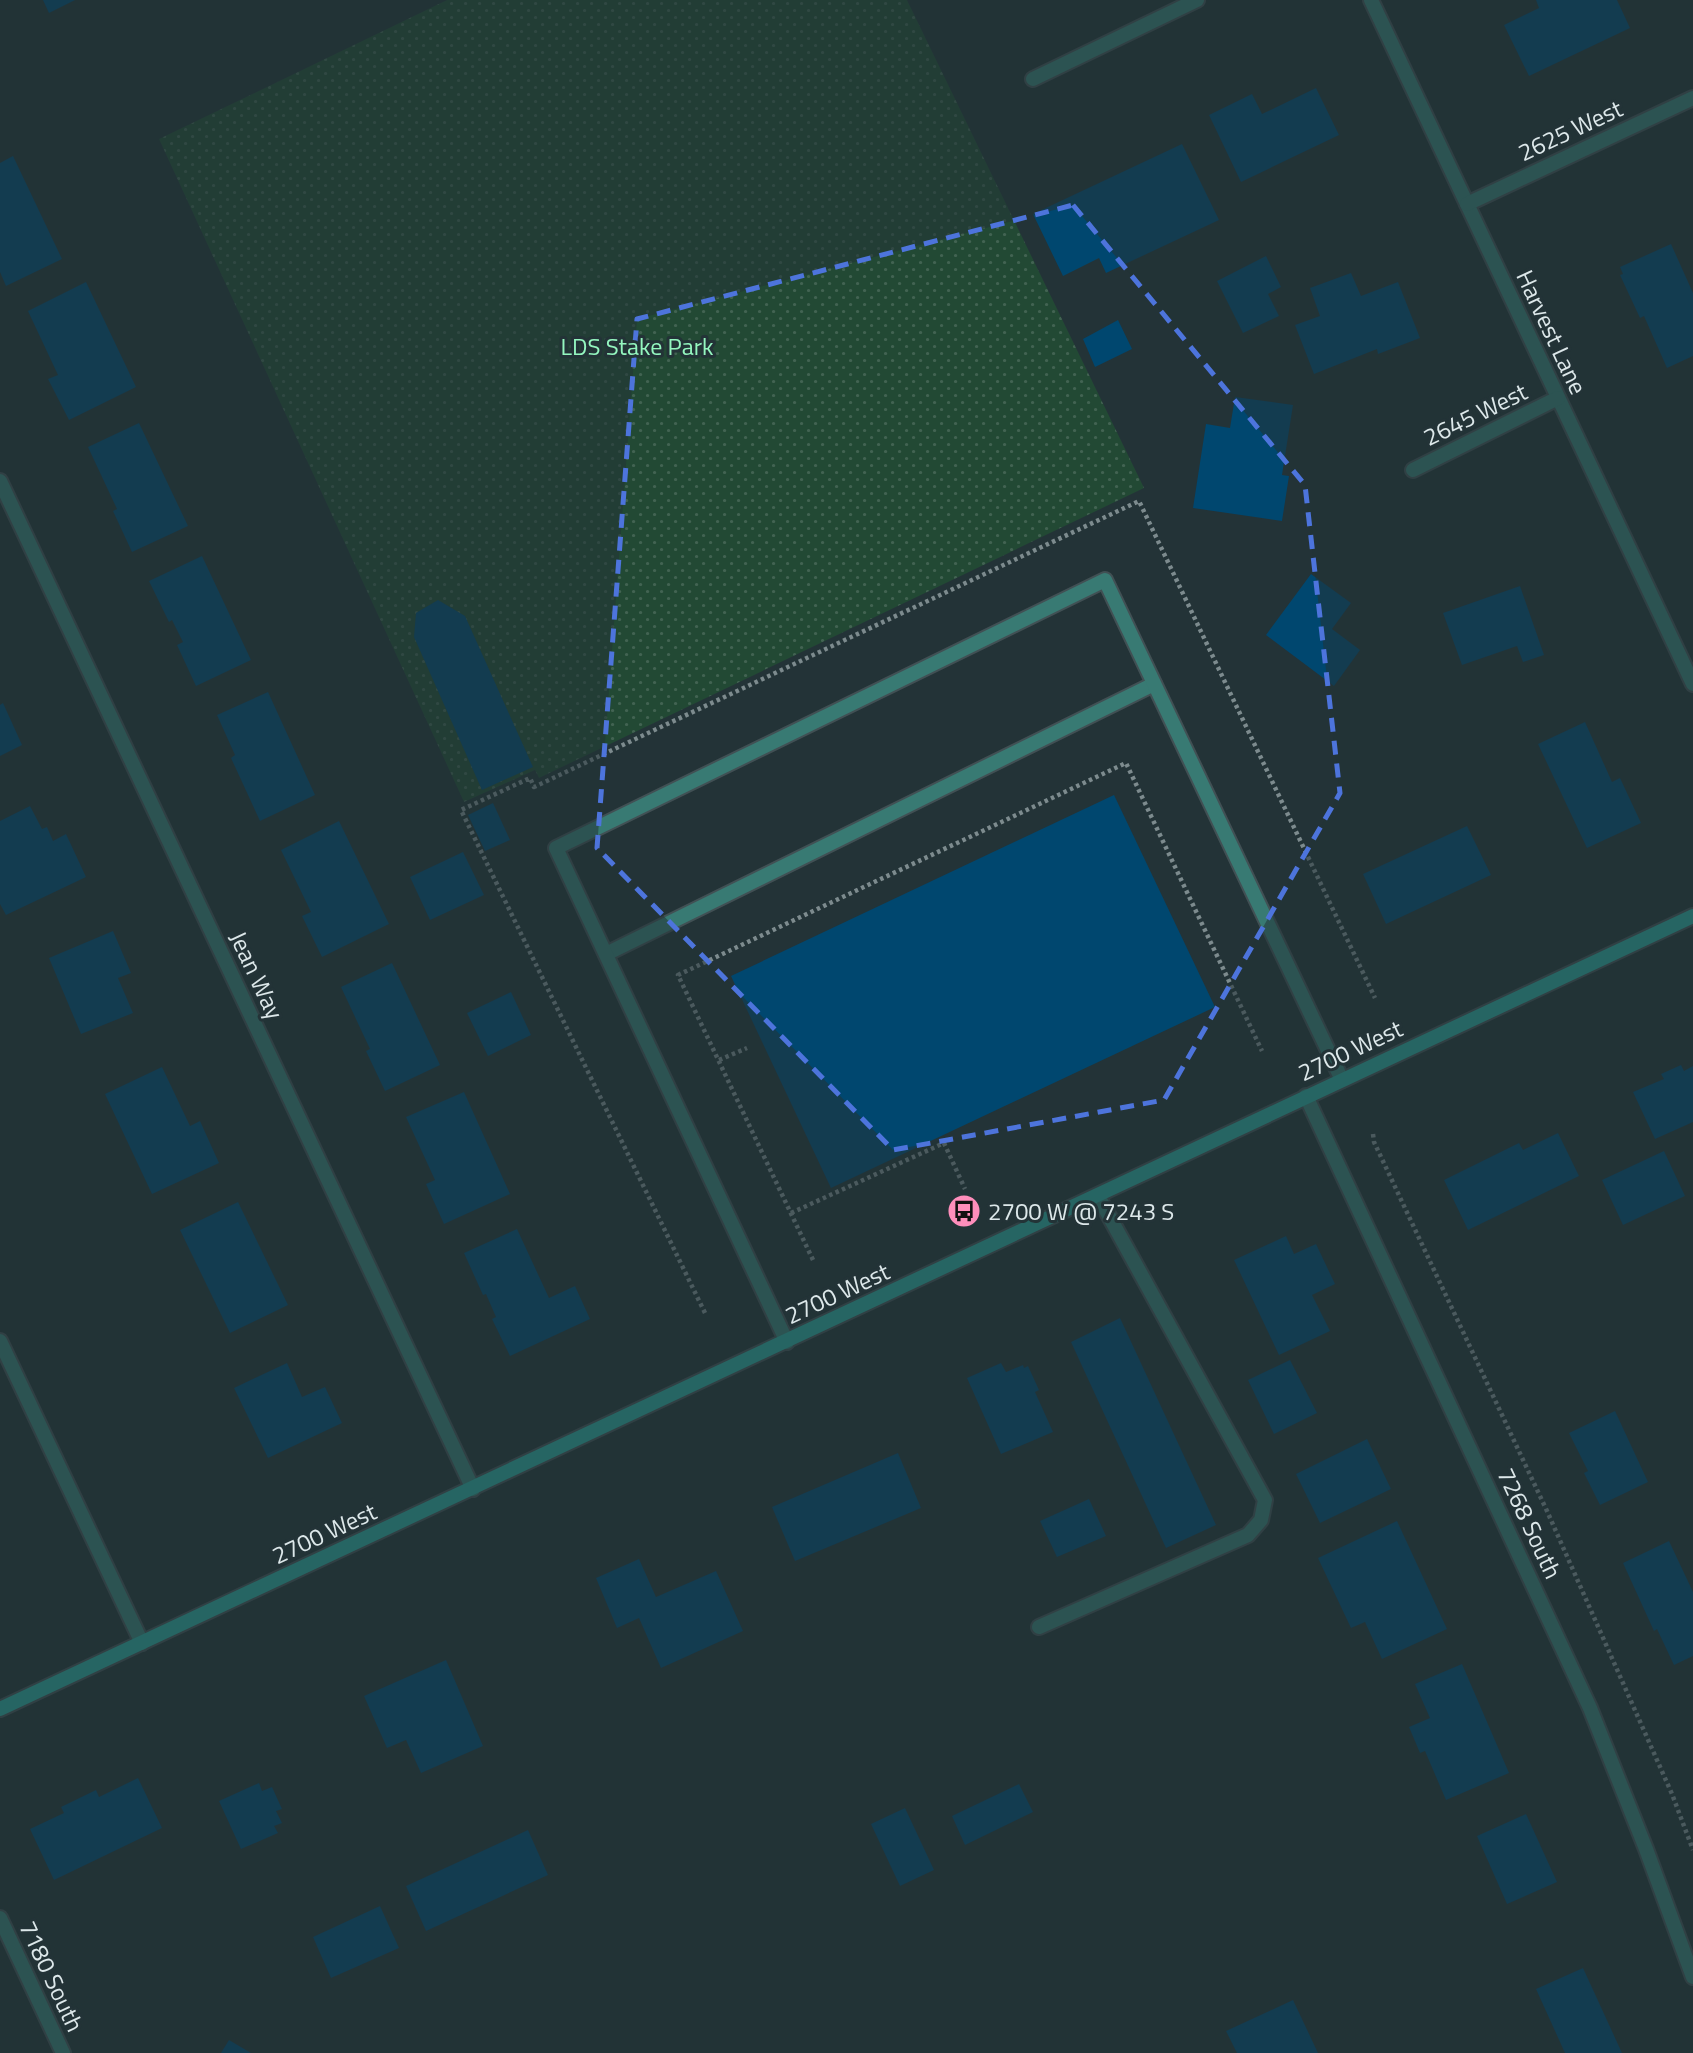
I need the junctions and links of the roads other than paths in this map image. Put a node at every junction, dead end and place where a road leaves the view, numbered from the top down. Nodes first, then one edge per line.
1 (1197, 0) edge
2 (1371, 0) edge
3 (1033, 79) dead end
4 (1693, 98) edge
5 (1467, 204) junction
6 (1558, 398) junction
7 (1413, 470) dead end
8 (0, 481) edge
9 (1154, 684) junction
10 (1693, 684) edge
11 (1693, 916) edge
12 (606, 954) junction
13 (1342, 1080) junction
14 (1306, 1096) junction
15 (1098, 1196) junction
16 (0, 1342) edge
17 (786, 1342) junction
18 (473, 1489) junction
19 (1039, 1627) dead end
20 (142, 1643) junction
21 (0, 1709) edge
22 (0, 1918) edge
23 (1693, 1978) edge
24 (64, 2053) edge

1 - 3 street
2 - 5 street, Harvest Lane
4 - 5 street, 2625 West
5 - 6 street, Harvest Lane
6 - 7 street, 2645 West
6 - 10 street, Harvest Lane
8 - 18 street, Jean Way
9 - 12 street
9 - 12 street
9 - 13 street
11 - 13 main road, 2700 West
12 - 17 street
13 - 14 main road, 2700 West
14 - 15 main road, 2700 West
14 - 23 street, 7268 South
15 - 17 main road, 2700 West
15 - 19 street
16 - 20 street
17 - 18 main road, 2700 West
18 - 20 main road, 2700 West
20 - 21 main road, 2700 West
22 - 24 street, 7180 South

